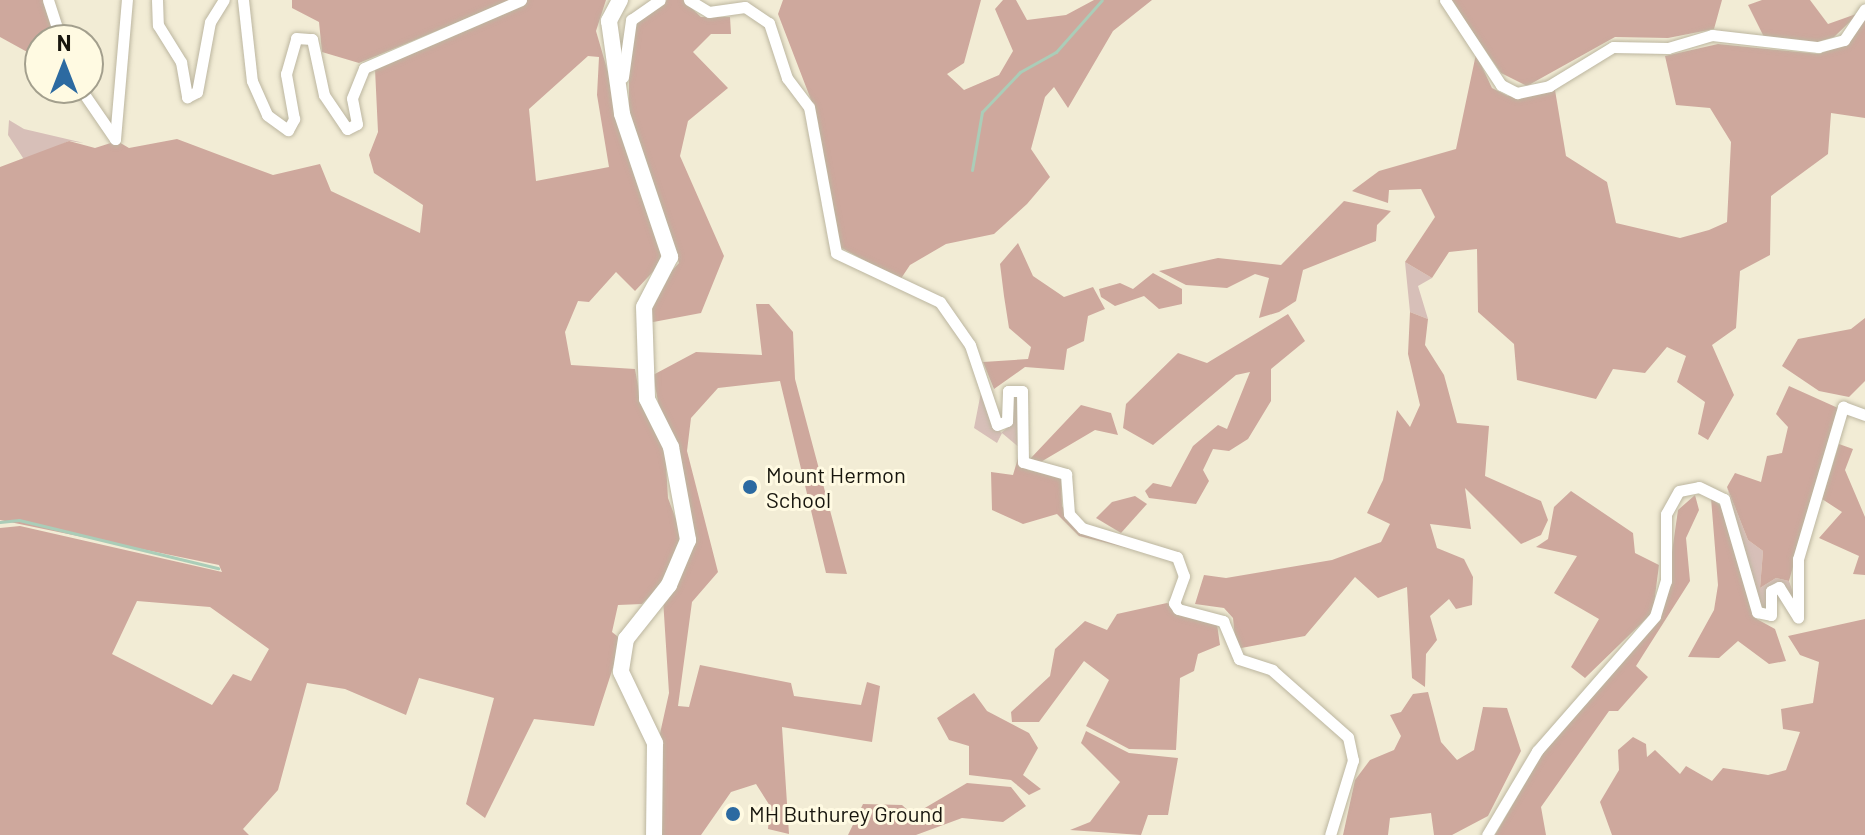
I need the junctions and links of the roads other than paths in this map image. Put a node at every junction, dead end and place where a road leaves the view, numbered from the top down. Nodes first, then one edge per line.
1 (48, 0) edge
2 (127, 0) edge
3 (157, 0) edge
4 (224, 0) edge
5 (243, 0) edge
6 (521, 0) edge
7 (620, 0) edge
8 (660, 0) edge
9 (689, 0) edge
10 (1445, 0) edge
11 (1865, 9) edge
12 (56, 24) edge
13 (91, 104) edge
14 (622, 114) junction
15 (1865, 415) edge
16 (654, 835) edge
17 (1330, 835) edge
18 (1487, 835) edge

1 - 12 street
2 - 13 street
3 - 4 street
5 - 6 street
7 - 14 main road
8 - 14 street
9 - 17 street
10 - 11 street
14 - 16 main road
15 - 18 street

